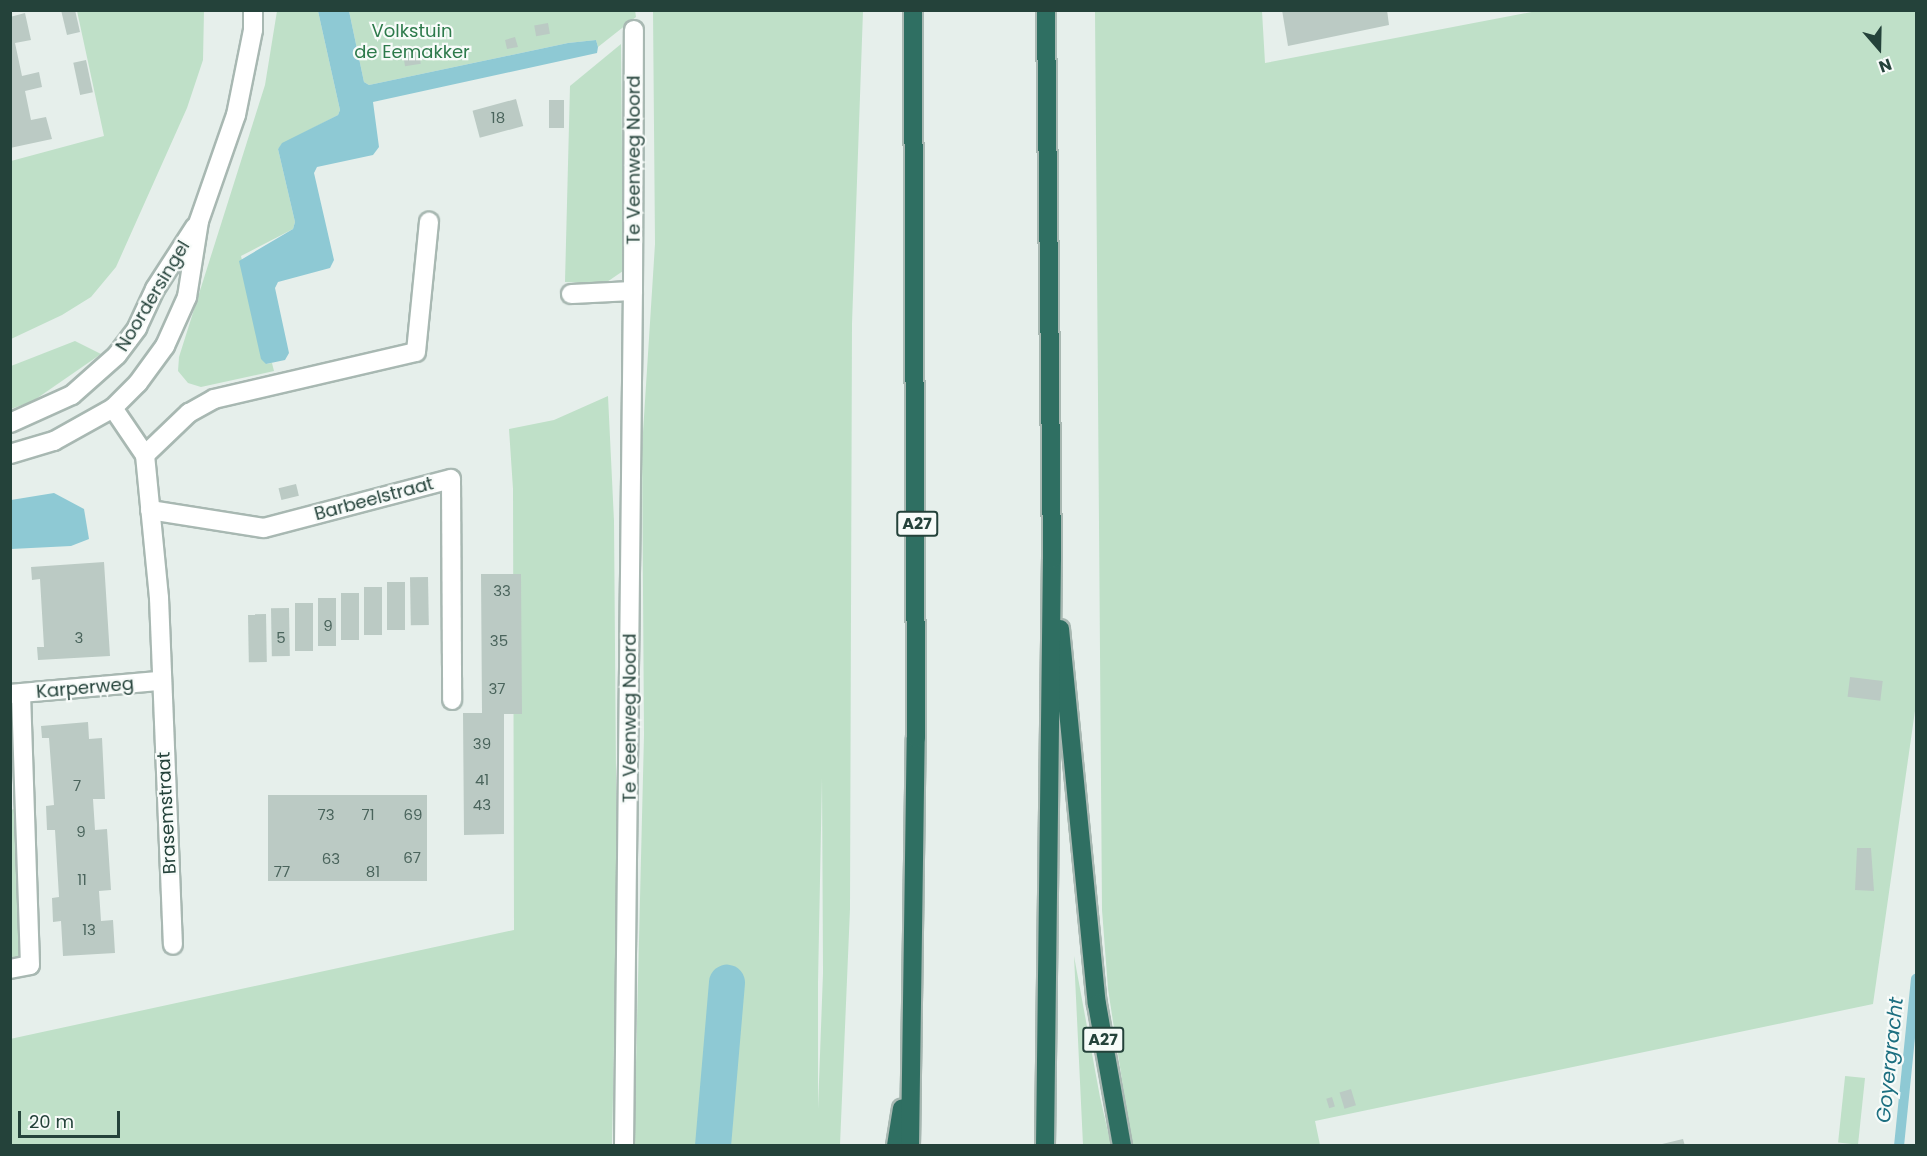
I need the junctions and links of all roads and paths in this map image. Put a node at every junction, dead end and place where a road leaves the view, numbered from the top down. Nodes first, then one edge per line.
1 (253, 10) edge
2 (913, 10) edge
3 (1046, 10) edge
4 (634, 30) dead end
5 (200, 221) junction
6 (429, 222) dead end
7 (633, 291) junction
8 (571, 294) dead end
9 (112, 408) junction
10 (10, 423) edge
11 (10, 454) edge
12 (145, 454) junction
13 (150, 510) junction
14 (1052, 559) junction
15 (160, 681) junction
16 (16, 693) edge
17 (453, 700) dead end
18 (173, 945) dead end
19 (10, 969) edge
20 (913, 1038) junction
21 (624, 1146) edge
22 (896, 1146) edge
23 (910, 1146) edge
24 (1045, 1146) edge
25 (1122, 1146) edge

1 - 5 street, Noordersingel
2 - 20 highway, A27
3 - 14 highway, A27
4 - 7 street, Te Veenweg Noord
5 - 9 street, Noordersingel
5 - 10 street, Noordersingel
6 - 12 street
7 - 8 street
7 - 21 street, Te Veenweg Noord
9 - 11 street, Noordersingel
9 - 12 street
12 - 13 street
13 - 15 street
13 - 17 street, Barbeelstraat
14 - 24 highway, A27
14 - 25 highway, A27
15 - 16 street, Karperweg
15 - 18 street, Brasemstraat
16 - 19 street
20 - 22 highway, A27
20 - 23 highway, A27

